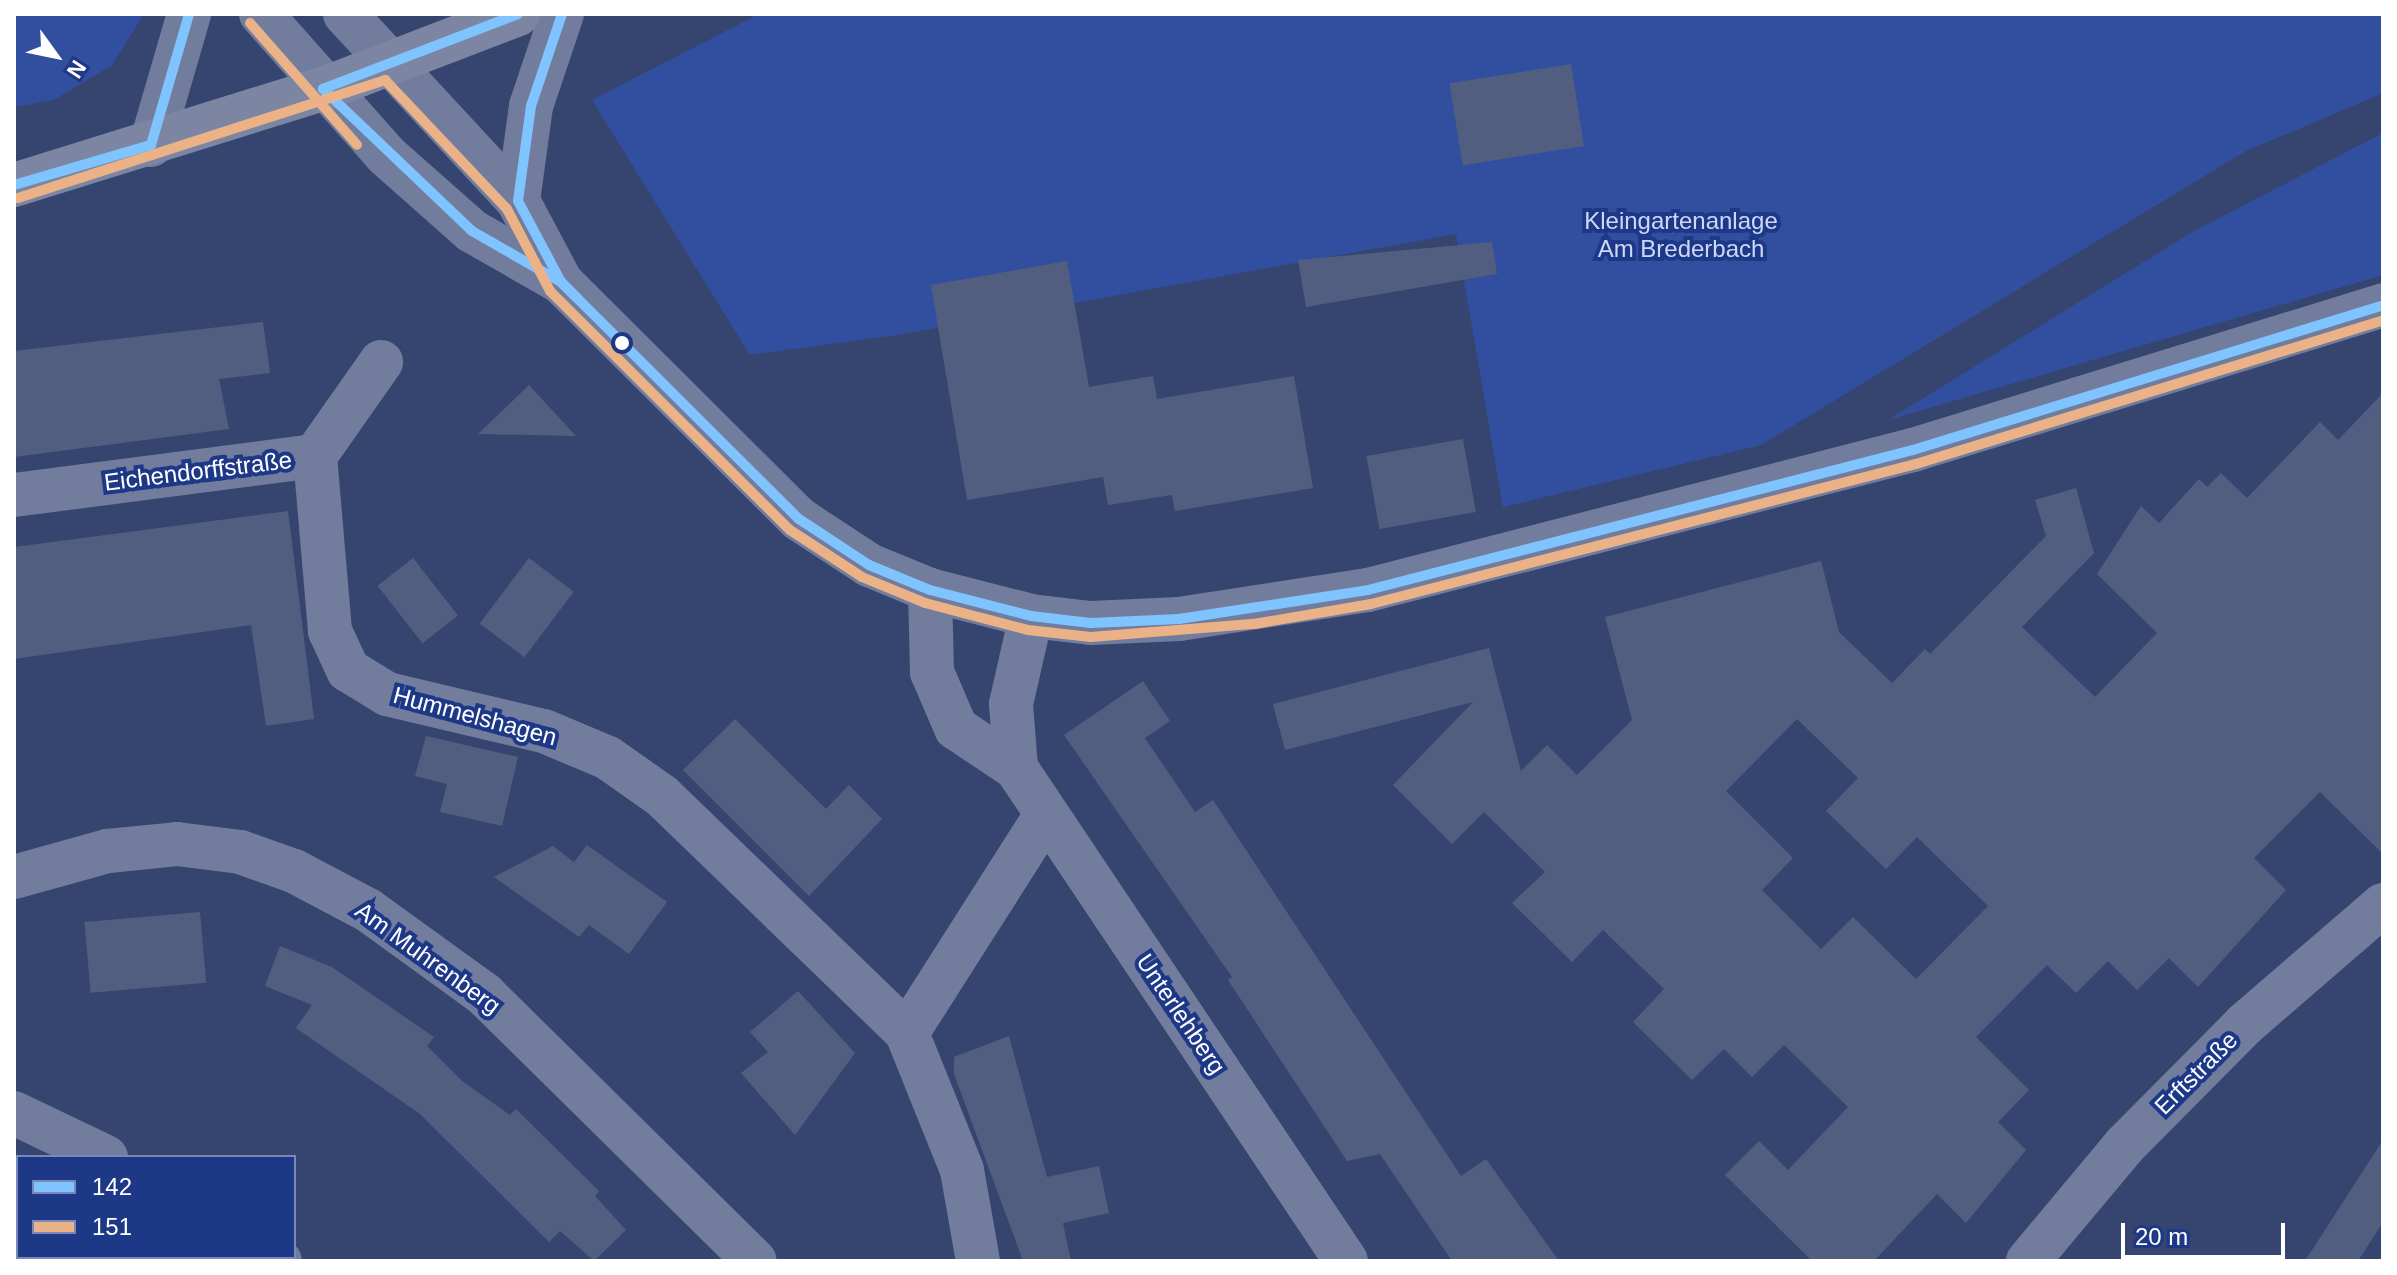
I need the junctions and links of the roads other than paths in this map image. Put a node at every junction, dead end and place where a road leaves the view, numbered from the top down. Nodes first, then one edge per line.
1 (189, 14) edge
2 (261, 14) edge
3 (345, 14) edge
4 (518, 14) edge
5 (562, 14) edge
6 (389, 64) junction
7 (323, 89) junction
8 (151, 145) junction
9 (14, 185) edge
10 (518, 201) junction
11 (561, 282) junction
12 (2383, 305) edge
13 (381, 362) dead end
14 (315, 456) junction
15 (14, 495) edge
16 (930, 590) junction
17 (1031, 616) junction
18 (1016, 768) junction
19 (1046, 815) junction
20 (14, 877) edge
21 (2383, 905) edge
22 (907, 1033) junction
23 (14, 1113) edge
24 (102, 1155) edge
25 (755, 1261) edge
26 (978, 1261) edge
27 (1346, 1261) edge
28 (2028, 1261) edge

1 - 8 street
2 - 7 street
3 - 6 street
4 - 6 main road
5 - 10 street
6 - 7 main road
6 - 10 street
7 - 8 main road
7 - 11 street
8 - 9 main road
10 - 11 street
11 - 16 street
12 - 17 street
13 - 14 street, Eichendorffstraße
14 - 15 street, Eichendorffstraße
14 - 22 street, Hummelshagen
16 - 17 street
16 - 18 street, Unterlehberg
17 - 18 street, Unterlehberg
18 - 19 street, Unterlehberg
19 - 22 street
19 - 27 street, Unterlehberg
20 - 25 street, Am Muhrenberg
21 - 28 street, Erftstraße
22 - 26 street, Hummelshagen
23 - 24 street

